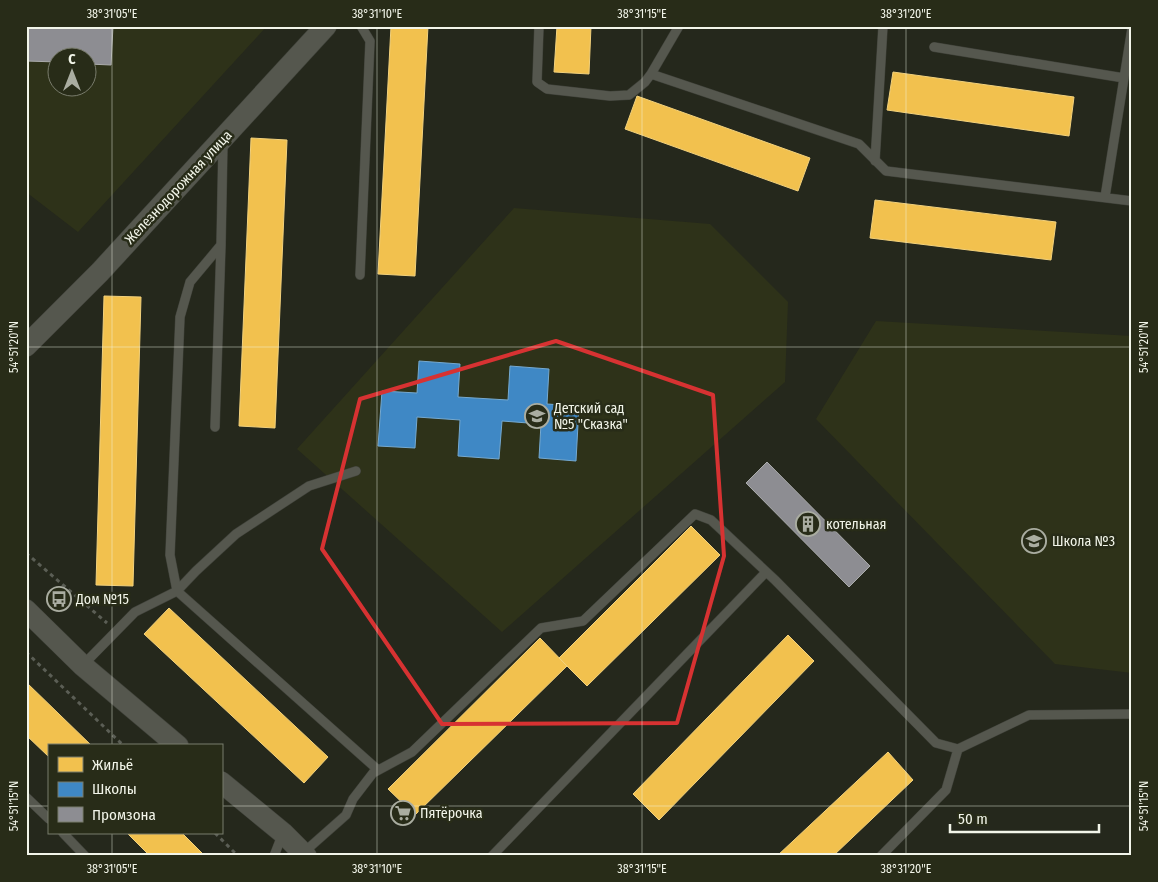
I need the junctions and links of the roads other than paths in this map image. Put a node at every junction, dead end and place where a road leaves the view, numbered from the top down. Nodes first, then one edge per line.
1 (326, 26) edge
2 (361, 26) edge
3 (539, 26) edge
4 (679, 26) edge
5 (883, 26) edge
6 (1132, 28) edge
7 (934, 47) dead end
8 (651, 74) junction
9 (1124, 78) junction
10 (224, 137) junction
11 (876, 161) junction
12 (1105, 198) junction
13 (1132, 201) edge
14 (221, 245) junction
15 (360, 275) dead end
16 (26, 346) edge
17 (215, 427) dead end
18 (356, 471) dead end
19 (766, 572) junction
20 (178, 592) junction
21 (26, 610) edge
22 (82, 665) junction
23 (1132, 714) edge
24 (176, 744) edge
25 (958, 750) junction
26 (378, 770) junction
27 (222, 783) edge
28 (26, 797) edge
29 (48, 818) edge
30 (283, 833) junction
31 (64, 834) edge
32 (305, 854) edge
33 (86, 856) edge
34 (274, 856) edge
35 (492, 856) edge
36 (881, 856) edge

1 - 10 street, Железнодорожная улица
2 - 15 lane
3 - 8 lane
4 - 8 lane
5 - 11 lane
6 - 9 lane
7 - 9 lane
8 - 11 lane
9 - 12 lane
10 - 14 lane
10 - 16 street, Железнодорожная улица
11 - 12 lane
12 - 13 lane
14 - 17 lane
14 - 20 lane
18 - 20 lane
19 - 25 lane
19 - 26 lane
19 - 35 lane
20 - 22 lane
20 - 26 lane
21 - 22 street
22 - 24 street
23 - 25 lane
25 - 36 lane
26 - 32 lane
27 - 30 street
28 - 29 lane
30 - 32 street
30 - 34 lane
31 - 33 lane

